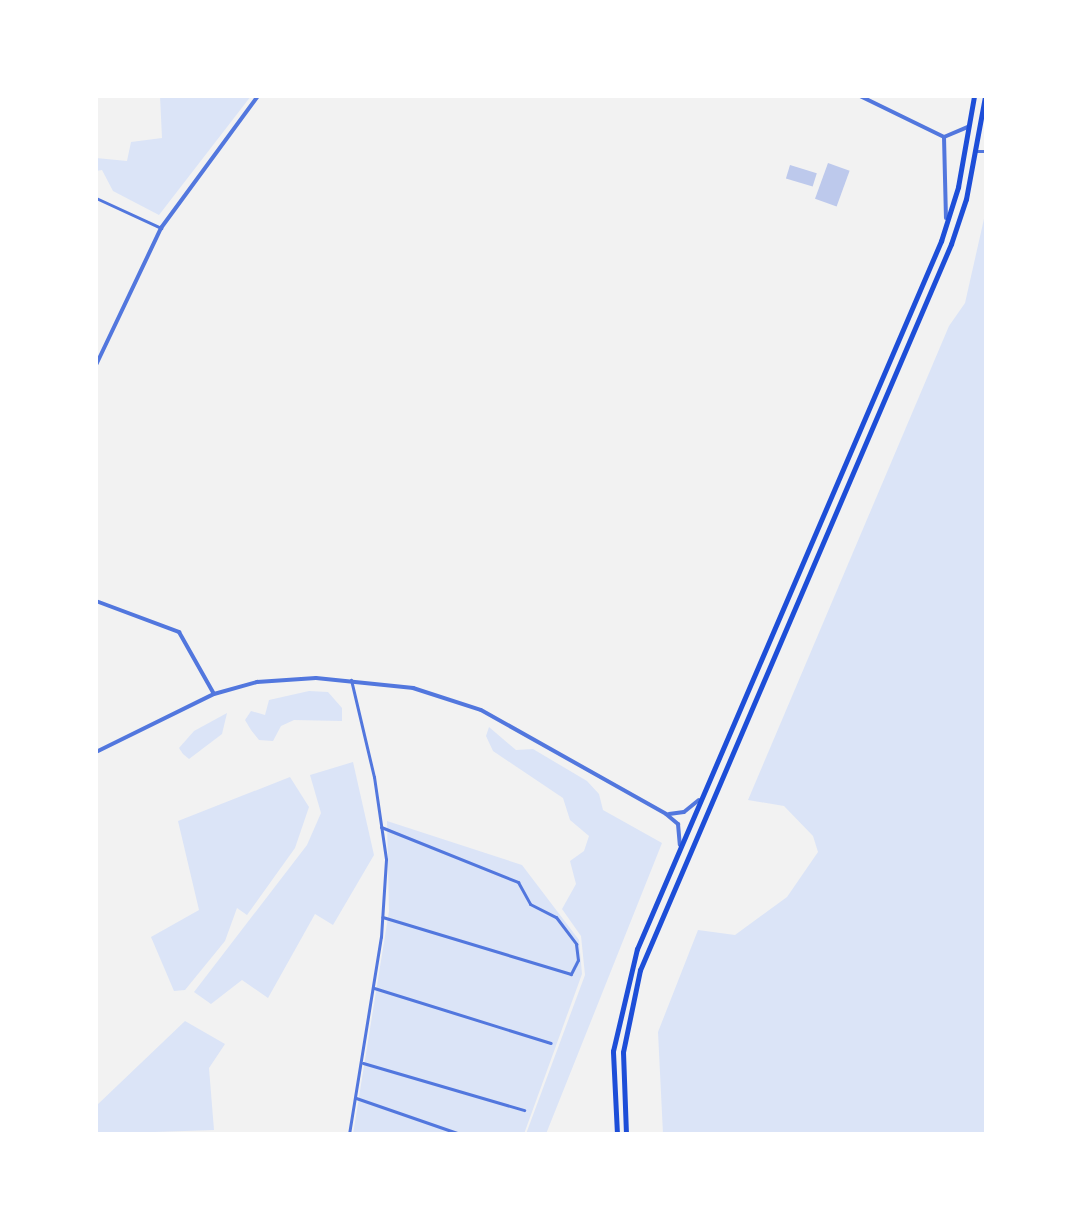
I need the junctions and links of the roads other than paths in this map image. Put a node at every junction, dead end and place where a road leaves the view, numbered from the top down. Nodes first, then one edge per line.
1 (258, 96) edge
2 (860, 96) edge
3 (974, 96) edge
4 (985, 96) edge
5 (968, 127) junction
6 (944, 137) junction
7 (976, 151) junction
8 (986, 151) edge
9 (96, 198) edge
10 (161, 228) junction
11 (945, 231) junction
12 (96, 365) edge
13 (96, 601) edge
14 (351, 680) junction
15 (214, 694) junction
16 (96, 752) edge
17 (702, 798) junction
18 (666, 814) junction
19 (381, 827) junction
20 (680, 847) junction
21 (382, 917) junction
22 (374, 988) junction
23 (551, 1043) dead end
24 (363, 1063) junction
25 (356, 1098) junction
26 (524, 1110) dead end
27 (349, 1134) edge
28 (460, 1134) edge
29 (617, 1134) edge
30 (626, 1134) edge

1 - 10 street
2 - 6 street
3 - 5 highway
4 - 7 highway
5 - 6 street
5 - 11 highway
6 - 11 street
7 - 8 street
7 - 30 highway
9 - 10 street
10 - 12 street
11 - 17 highway
13 - 15 street
14 - 15 street
14 - 18 street
14 - 19 street
15 - 16 street
17 - 18 street
17 - 20 highway
18 - 20 street
19 - 21 street
19 - 21 street
20 - 29 highway
21 - 22 street
22 - 23 street
22 - 24 street
24 - 25 street
24 - 26 street
25 - 27 street
25 - 28 street

